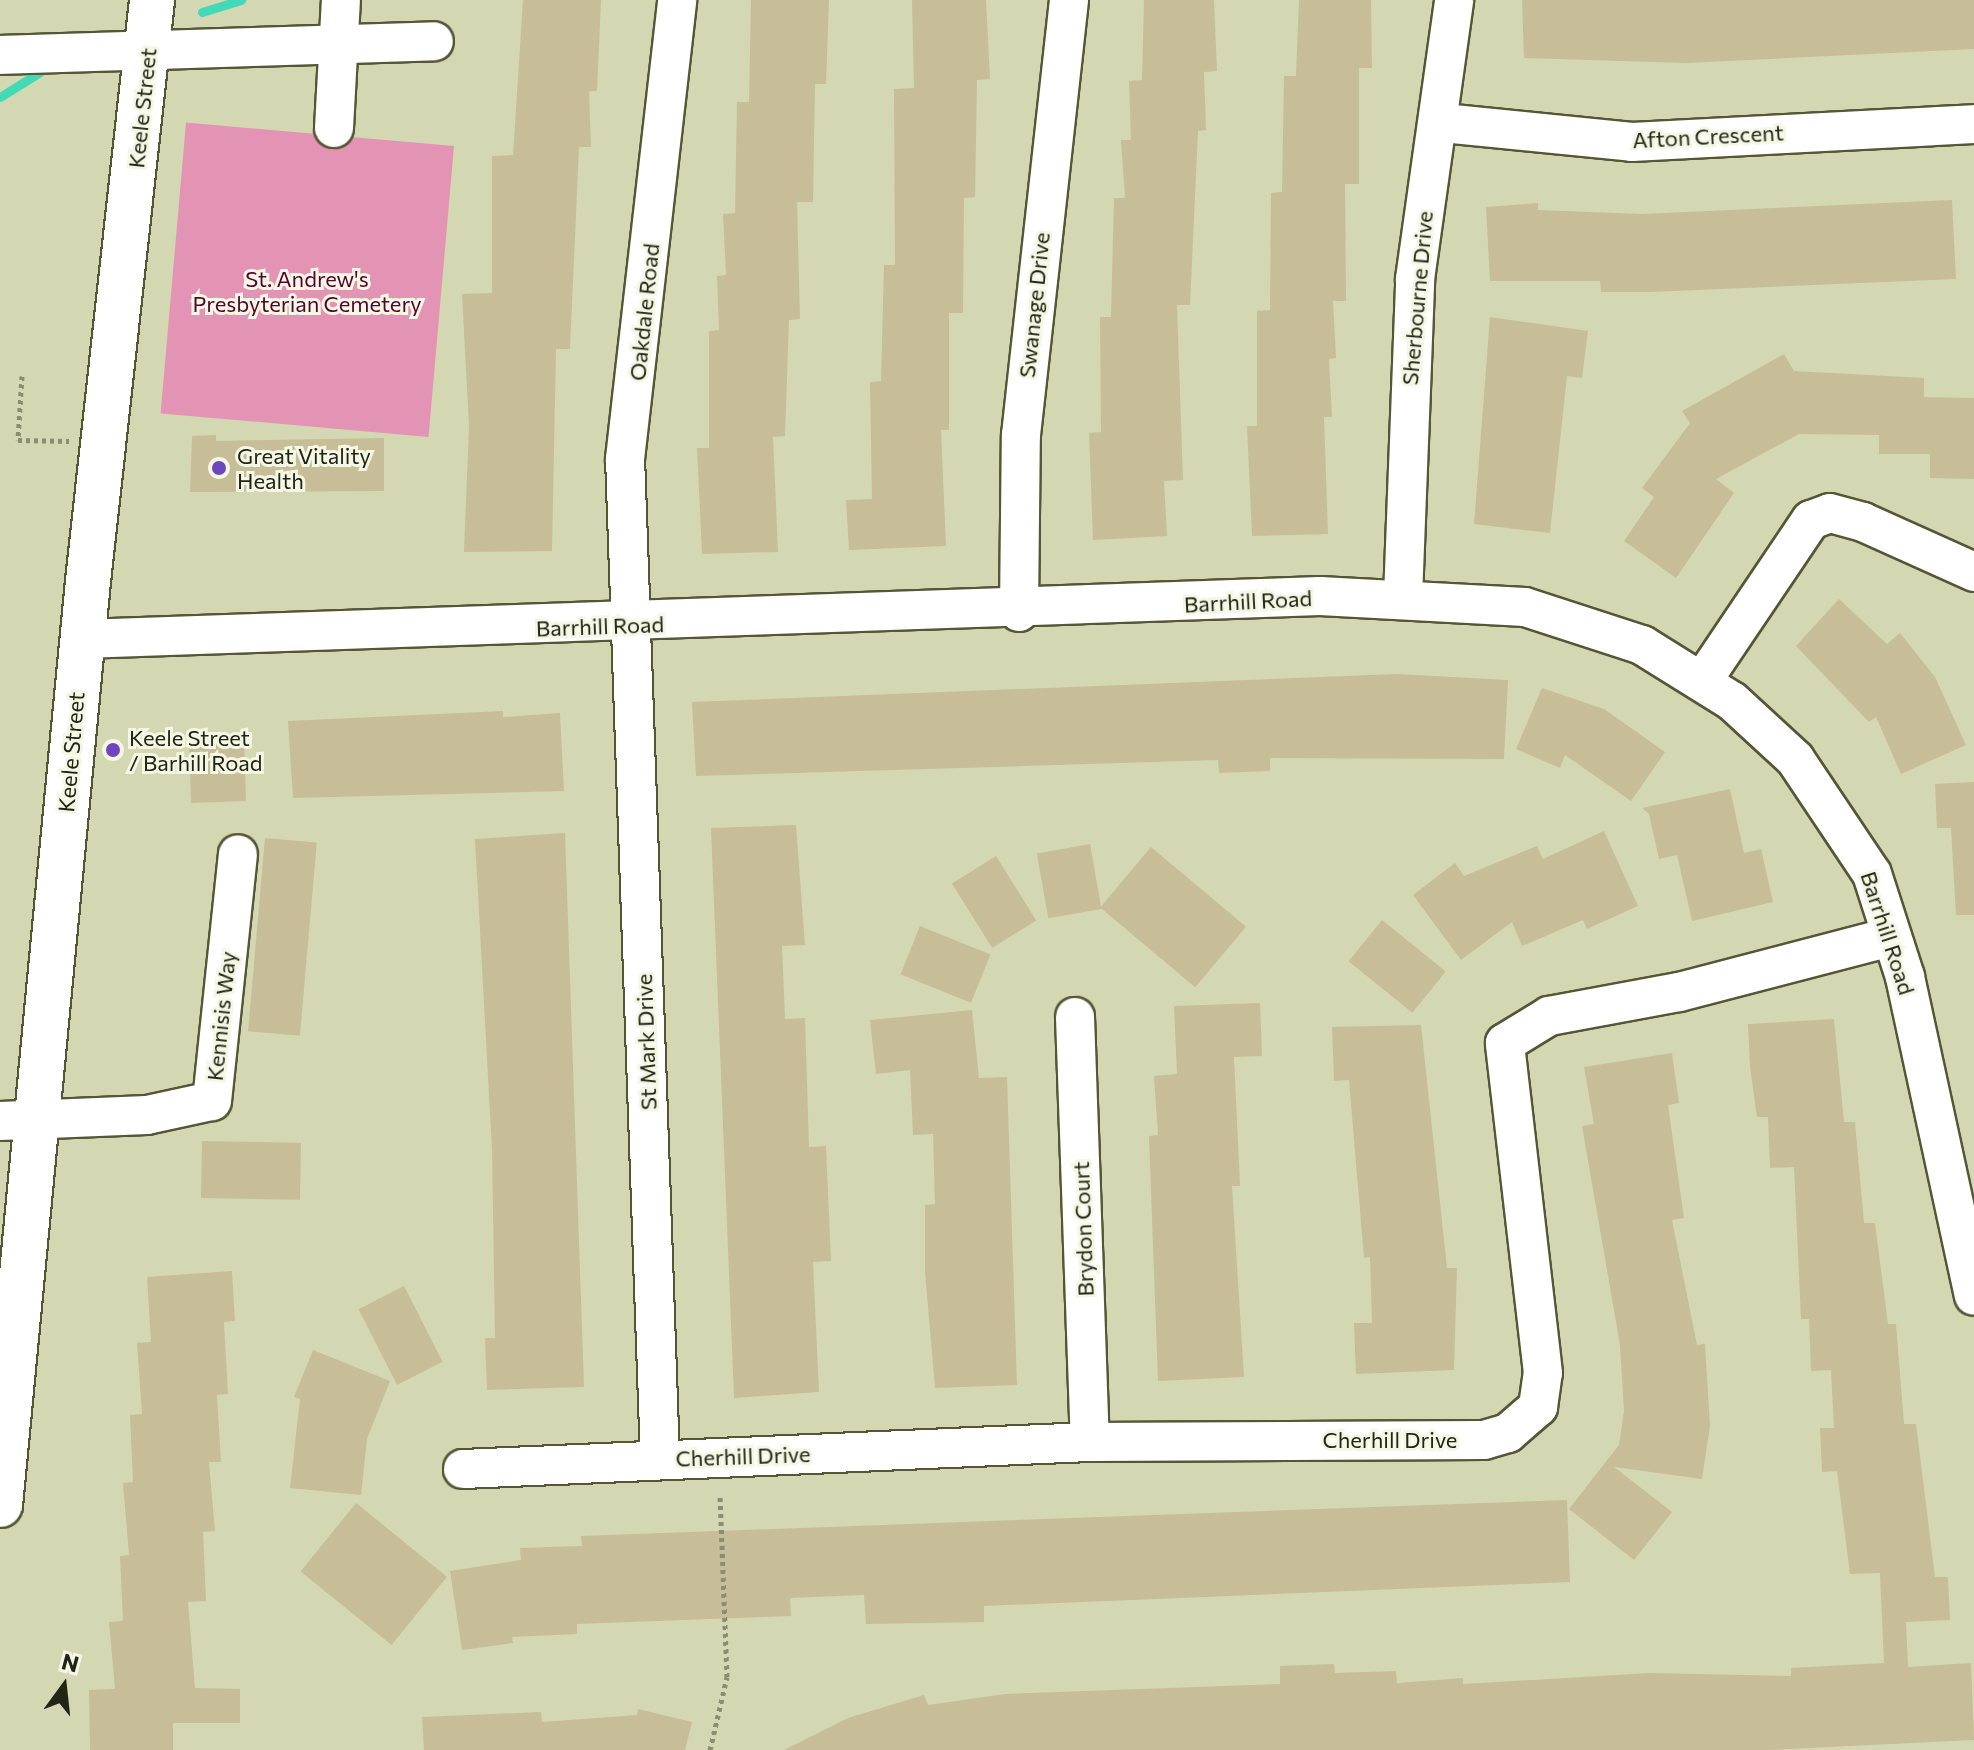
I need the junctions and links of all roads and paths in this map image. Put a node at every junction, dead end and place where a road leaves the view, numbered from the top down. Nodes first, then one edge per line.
1 (152, 0) edge
2 (341, 0) edge
3 (677, 0) edge
4 (1069, 0) edge
5 (1454, 0) edge
6 (434, 41) dead end
7 (149, 49) junction
8 (338, 50) junction
9 (0, 55) edge
10 (1443, 123) junction
11 (1974, 124) edge
12 (334, 128) dead end
13 (22, 376) dead end
14 (71, 442) dead end
15 (1974, 572) edge
16 (1403, 598) junction
17 (1019, 612) junction
18 (635, 625) junction
19 (82, 639) junction
20 (1703, 680) junction
21 (238, 854) dead end
22 (1890, 937) junction
23 (1075, 1017) dead end
24 (20, 1118) edge
25 (1974, 1296) edge
26 (1090, 1442) junction
27 (660, 1459) junction
28 (463, 1469) dead end
29 (720, 1494) dead end
30 (0, 1505) edge
31 (710, 1750) edge

1 - 7 main road, Keele Street
2 - 8 street
3 - 18 street, Oakdale Road
4 - 17 street, Swanage Drive
5 - 10 street, Sherbourne Drive
6 - 8 street
7 - 8 street
7 - 9 street
7 - 19 main road, Keele Street
8 - 12 street
10 - 11 street, Afton Crescent
10 - 16 street, Sherbourne Drive
13 - 14 path
15 - 20 street
16 - 17 street, Barrhill Road
16 - 20 street, Barrhill Road
17 - 18 street, Barrhill Road
18 - 19 street, Barrhill Road
18 - 27 street, St Mark Drive
19 - 24 main road, Keele Street
20 - 22 street, Barrhill Road
21 - 24 street, Kennisis Way
22 - 25 street, Barrhill Road
22 - 26 street, Cherhill Drive
23 - 26 street, Brydon Court
24 - 30 main road, Keele Street
26 - 27 street, Cherhill Drive
27 - 28 street, Cherhill Drive
29 - 31 path

